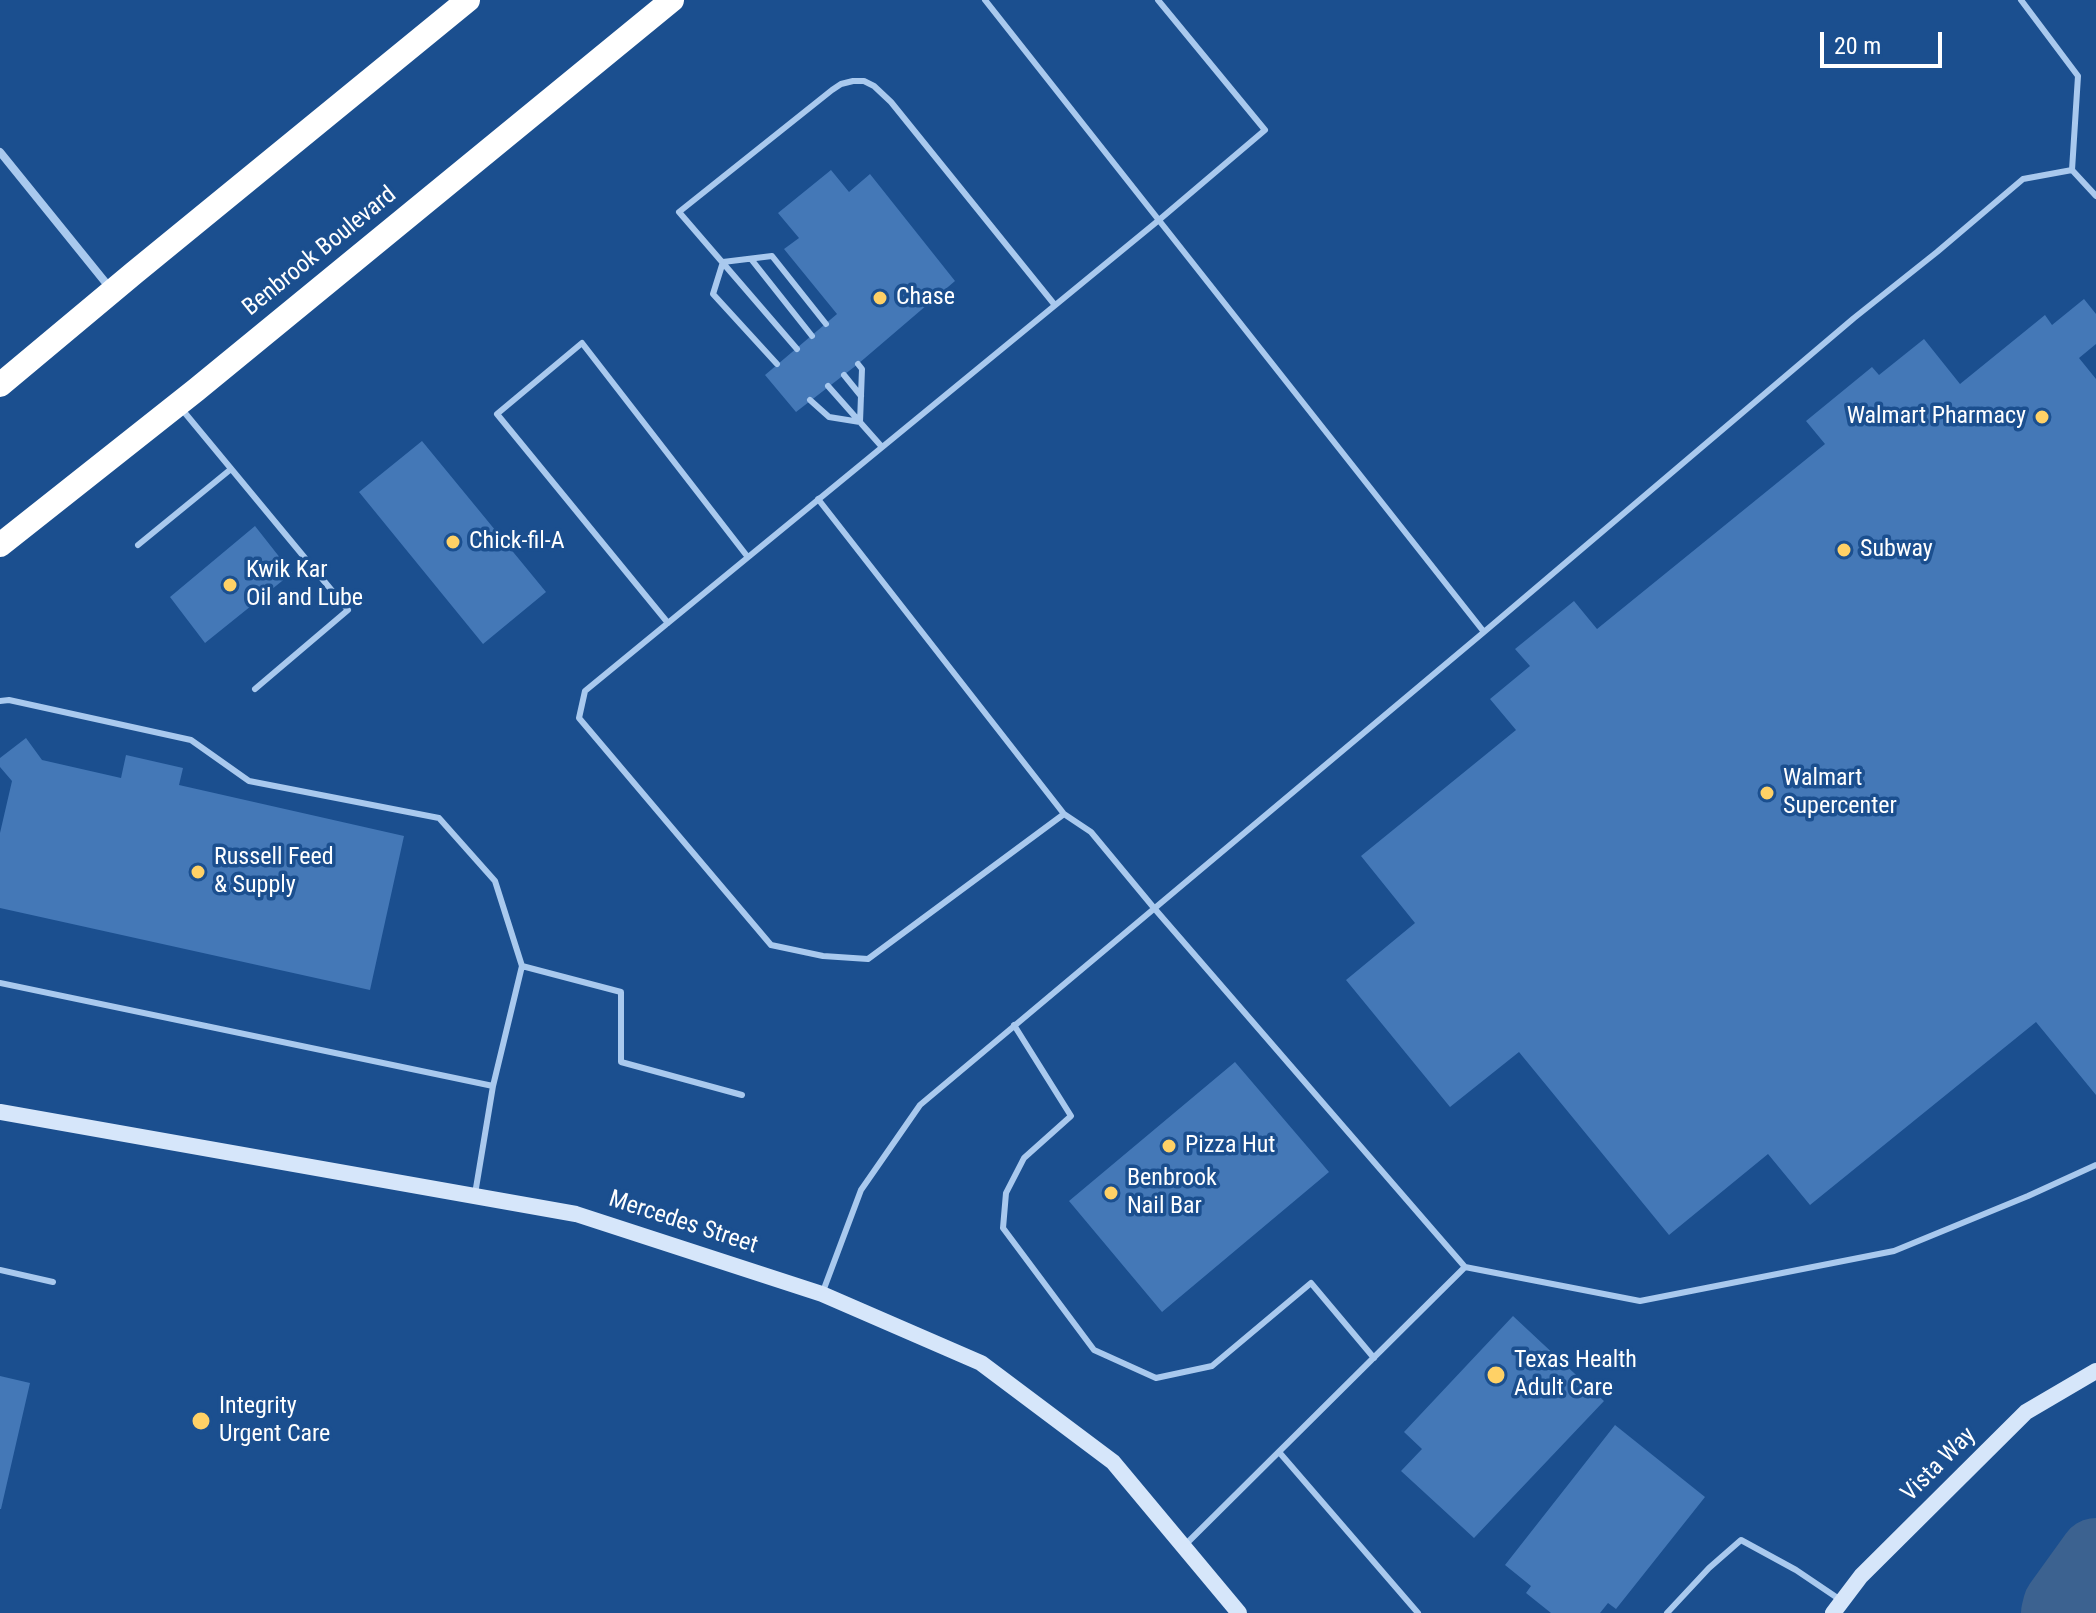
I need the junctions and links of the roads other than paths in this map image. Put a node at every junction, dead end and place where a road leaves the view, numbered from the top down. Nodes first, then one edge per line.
1 (468, 0) edge
2 (672, 0) edge
3 (985, 0) edge
4 (1158, 0) edge
5 (2021, 0) edge
6 (0, 152) edge
7 (2072, 170) junction
8 (2096, 196) edge
9 (1159, 220) junction
10 (751, 259) junction
11 (723, 262) junction
12 (113, 291) junction
13 (1054, 304) junction
14 (826, 324) dead end
15 (812, 336) dead end
16 (797, 349) dead end
17 (777, 364) dead end
18 (858, 364) dead end
19 (844, 375) dead end
20 (0, 385) edge
21 (828, 386) dead end
22 (861, 396) junction
23 (810, 400) dead end
24 (178, 405) junction
25 (860, 422) junction
26 (882, 447) junction
27 (231, 469) junction
28 (818, 499) junction
29 (0, 545) edge
30 (138, 545) dead end
31 (747, 556) junction
32 (668, 623) junction
33 (1484, 632) junction
34 (255, 689) dead end
35 (0, 701) edge
36 (1064, 814) junction
37 (1154, 908) junction
38 (522, 966) junction
39 (0, 983) edge
40 (1014, 1025) junction
41 (493, 1086) junction
42 (742, 1095) dead end
43 (0, 1112) edge
44 (2096, 1165) edge
45 (474, 1196) junction
46 (1465, 1267) junction
47 (0, 1270) edge
48 (53, 1282) dead end
49 (822, 1294) junction
50 (1374, 1358) junction
51 (2096, 1371) edge
52 (1279, 1452) junction
53 (1184, 1546) junction
54 (1837, 1607) edge
55 (1239, 1613) edge
56 (1418, 1613) edge
57 (1667, 1613) edge

1 - 12 highway
2 - 24 highway, Benbrook Boulevard
3 - 9 lane
4 - 9 lane
5 - 7 lane
6 - 12 street
7 - 8 lane
7 - 33 lane
9 - 13 lane
9 - 33 lane
10 - 11 lane
10 - 14 lane
10 - 15 lane
11 - 13 lane
11 - 16 lane
11 - 17 lane
12 - 20 highway
13 - 26 lane
18 - 22 lane
19 - 22 lane
21 - 25 lane
22 - 25 lane
23 - 25 lane
24 - 27 lane
24 - 29 highway, Benbrook Boulevard
25 - 26 lane
26 - 28 lane
27 - 30 lane
27 - 34 lane
28 - 31 lane
28 - 36 lane
31 - 32 lane
31 - 32 lane
32 - 36 lane
33 - 37 lane
35 - 38 lane
36 - 37 lane
37 - 40 lane
37 - 46 lane
38 - 41 lane
38 - 42 lane
39 - 41 lane
40 - 49 lane
40 - 50 lane
41 - 45 lane
43 - 45 street, Mercedes Street
44 - 46 lane
45 - 49 street, Mercedes Street
46 - 50 lane
47 - 48 lane
49 - 53 street, Mercedes Street
50 - 52 lane
51 - 54 street, Vista Way
52 - 53 lane
52 - 56 lane
53 - 55 street, Mercedes Street
54 - 57 lane

